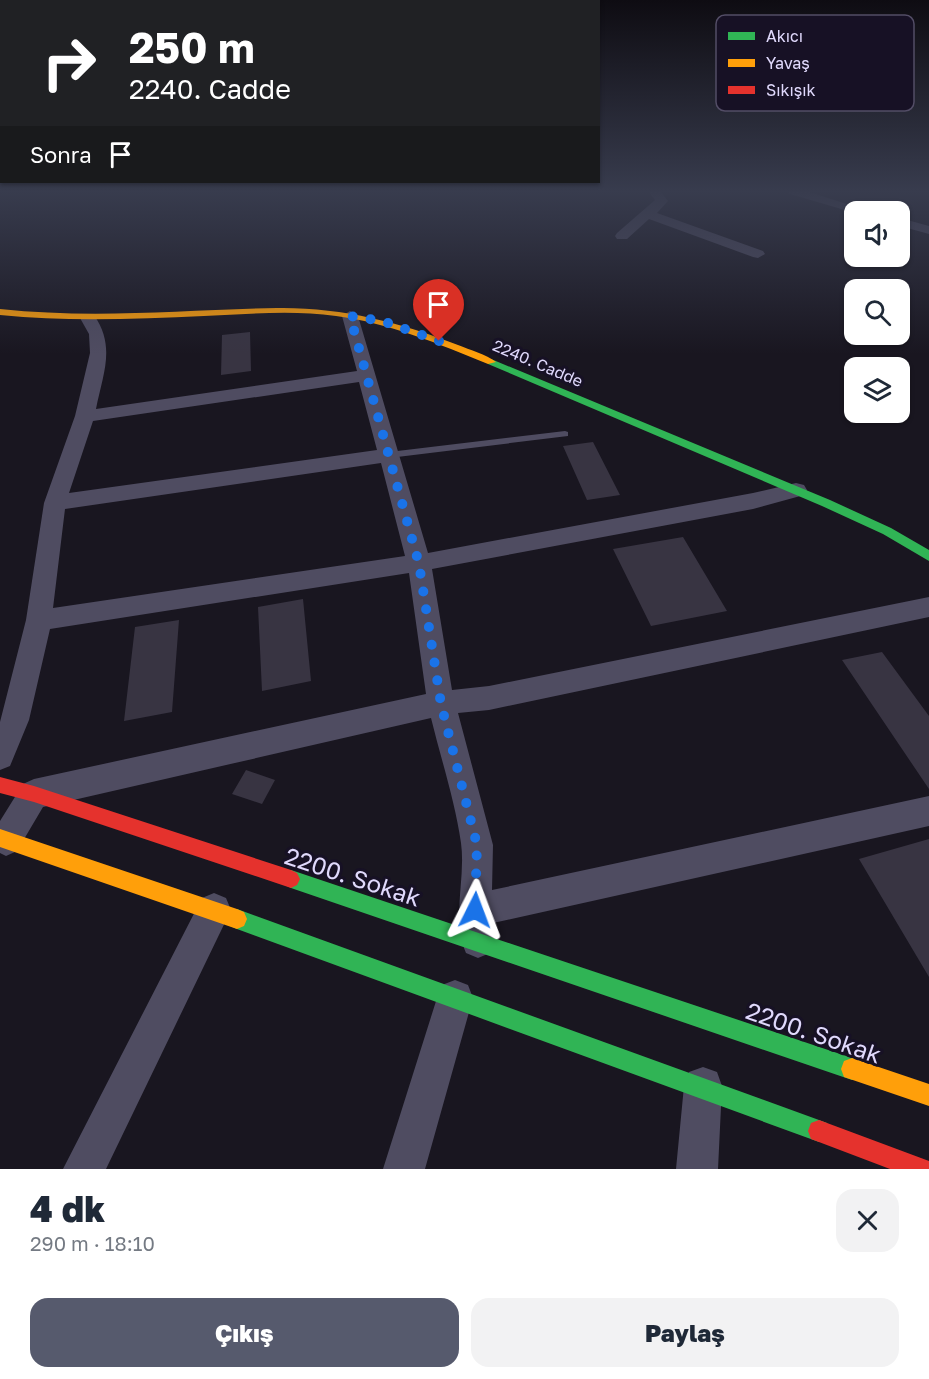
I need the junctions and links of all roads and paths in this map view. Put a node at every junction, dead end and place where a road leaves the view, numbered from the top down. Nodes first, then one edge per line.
1 (735, 246) edge
2 (758, 254) dead end
3 (0, 312) edge
4 (350, 316) junction
5 (88, 318) junction
6 (368, 375) junction
7 (86, 416) junction
8 (565, 434) dead end
9 (389, 455) junction
10 (796, 490) junction
11 (55, 503) junction
12 (929, 556) edge
13 (419, 564) junction
14 (929, 607) edge
15 (39, 620) junction
16 (441, 704) junction
17 (0, 756) edge
18 (0, 785) edge
19 (34, 794) junction
20 (929, 811) edge
21 (3, 839) edge
22 (214, 910) junction
23 (475, 910) junction
24 (478, 941) junction
25 (455, 998) junction
26 (703, 1086) junction
27 (929, 1095) edge
28 (84, 1169) edge
29 (404, 1169) edge
30 (697, 1169) edge
31 (921, 1169) edge

1 - 2 street
3 - 5 street, 2240. Cadde
4 - 5 street, 2240. Cadde
4 - 6 street
4 - 10 street, 2240. Cadde
5 - 7 street
6 - 7 street
6 - 9 street
7 - 11 street
8 - 9 lane
9 - 11 street
9 - 13 street
10 - 12 street, 2240. Cadde
10 - 13 street
11 - 15 street
13 - 15 street
13 - 16 street
14 - 16 street
15 - 17 street
16 - 19 street
16 - 23 street
18 - 19 street, 2200. Sokak
19 - 21 street
19 - 24 street, 2200. Sokak
20 - 23 street
21 - 22 street
22 - 25 street
22 - 28 street
23 - 24 street
24 - 27 street, 2200. Sokak
25 - 26 street
25 - 29 street
26 - 30 street
26 - 31 street

